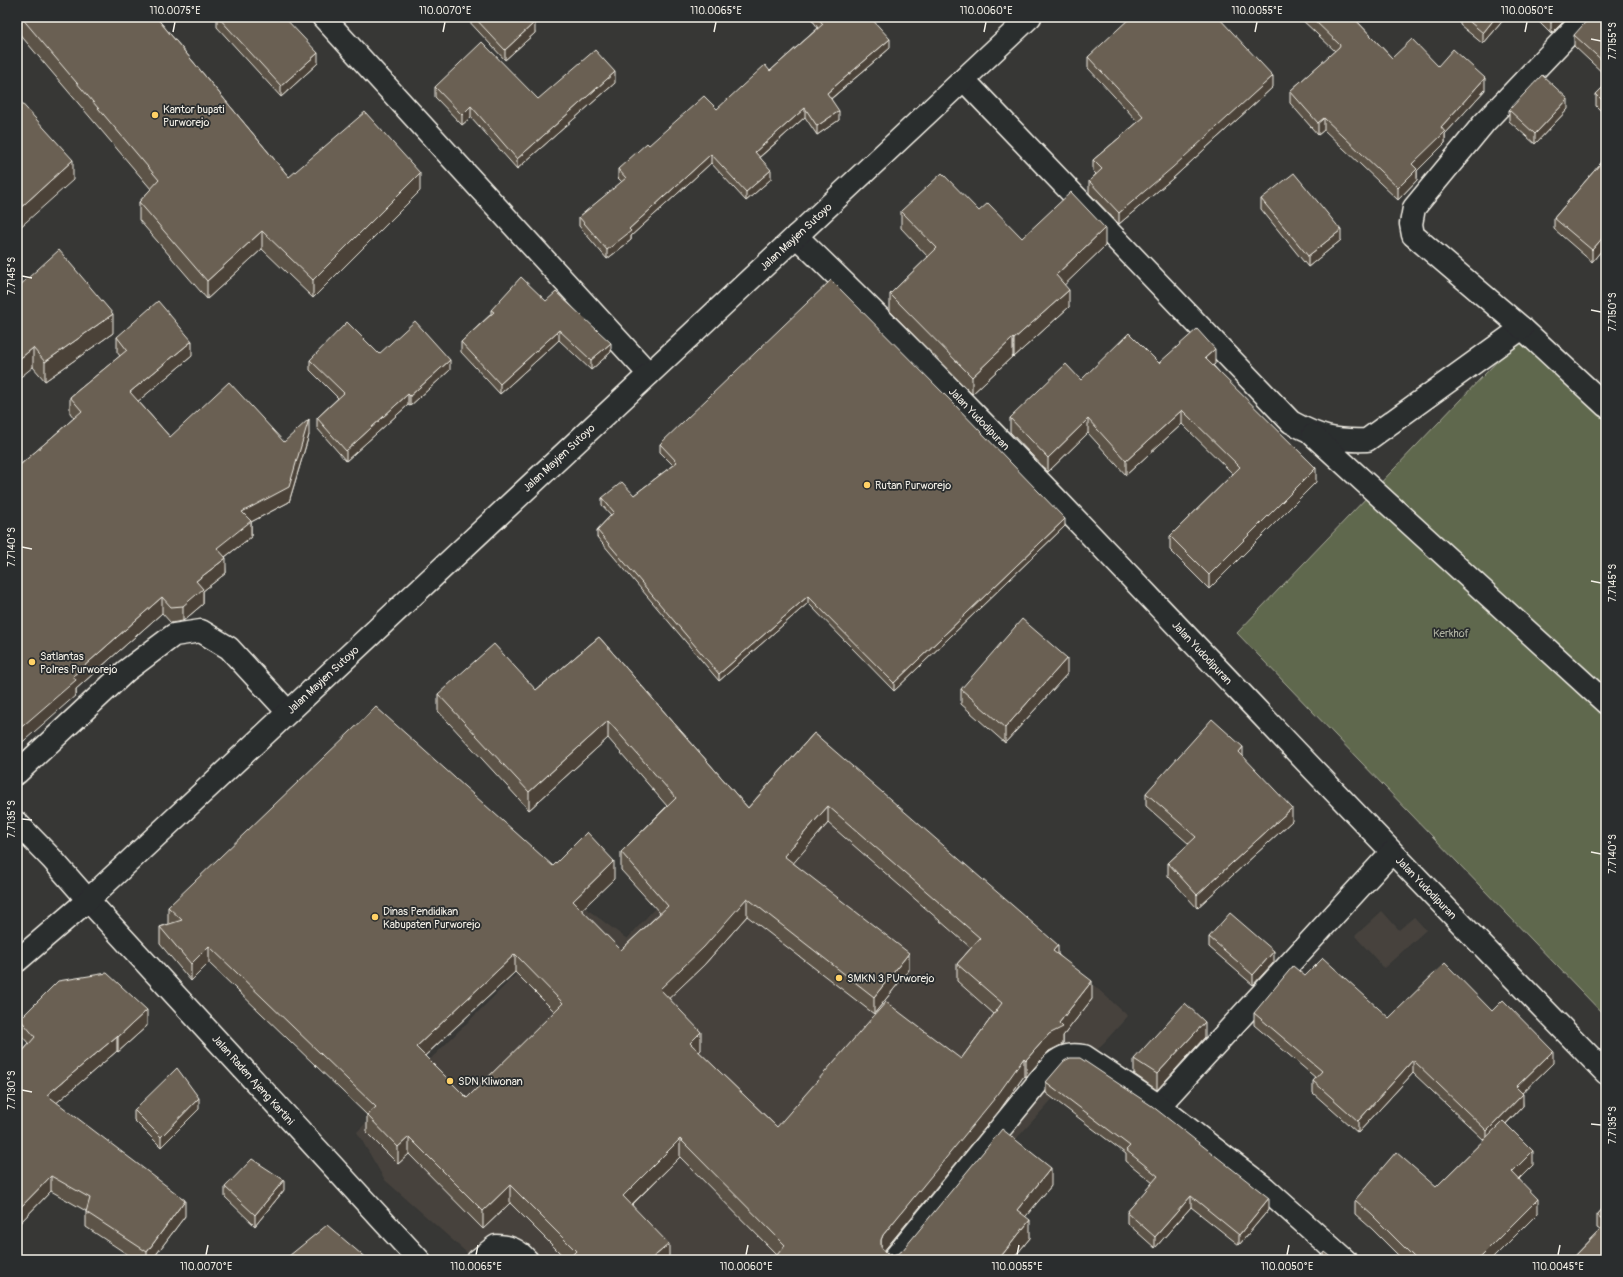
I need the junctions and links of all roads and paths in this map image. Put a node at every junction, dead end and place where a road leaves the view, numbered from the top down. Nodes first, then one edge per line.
1 (324, 17) edge
2 (1030, 17) edge
3 (1585, 17) edge
4 (964, 80) junction
5 (796, 236) junction
6 (1522, 328) junction
7 (649, 374) junction
8 (1606, 406) edge
9 (1311, 433) junction
10 (1606, 703) edge
11 (288, 712) junction
12 (17, 773) edge
13 (17, 823) edge
14 (1391, 853) junction
15 (88, 900) junction
16 (17, 960) edge
17 (1606, 1073) edge
18 (1159, 1106) junction
19 (899, 1258) edge
20 (419, 1260) edge
21 (478, 1260) edge
22 (527, 1260) edge
23 (1345, 1260) edge

1 - 7 street
2 - 4 street, Jalan Mayjen Sutoyo
3 - 6 street
4 - 5 street, Jalan Mayjen Sutoyo
4 - 9 street
5 - 7 street, Jalan Mayjen Sutoyo
5 - 14 street, Jalan Yudodipuran
6 - 8 street
6 - 9 street
7 - 11 street, Jalan Mayjen Sutoyo
9 - 10 street
11 - 12 street
11 - 15 street, Jalan Mayjen Sutoyo
13 - 15 street, Jalan Raden Ajeng Kartini
14 - 17 street, Jalan Yudodipuran
14 - 18 street
15 - 16 street, Jalan Mayjen Sutoyo
15 - 20 street, Jalan Raden Ajeng Kartini
18 - 19 street
18 - 23 street
21 - 22 street

